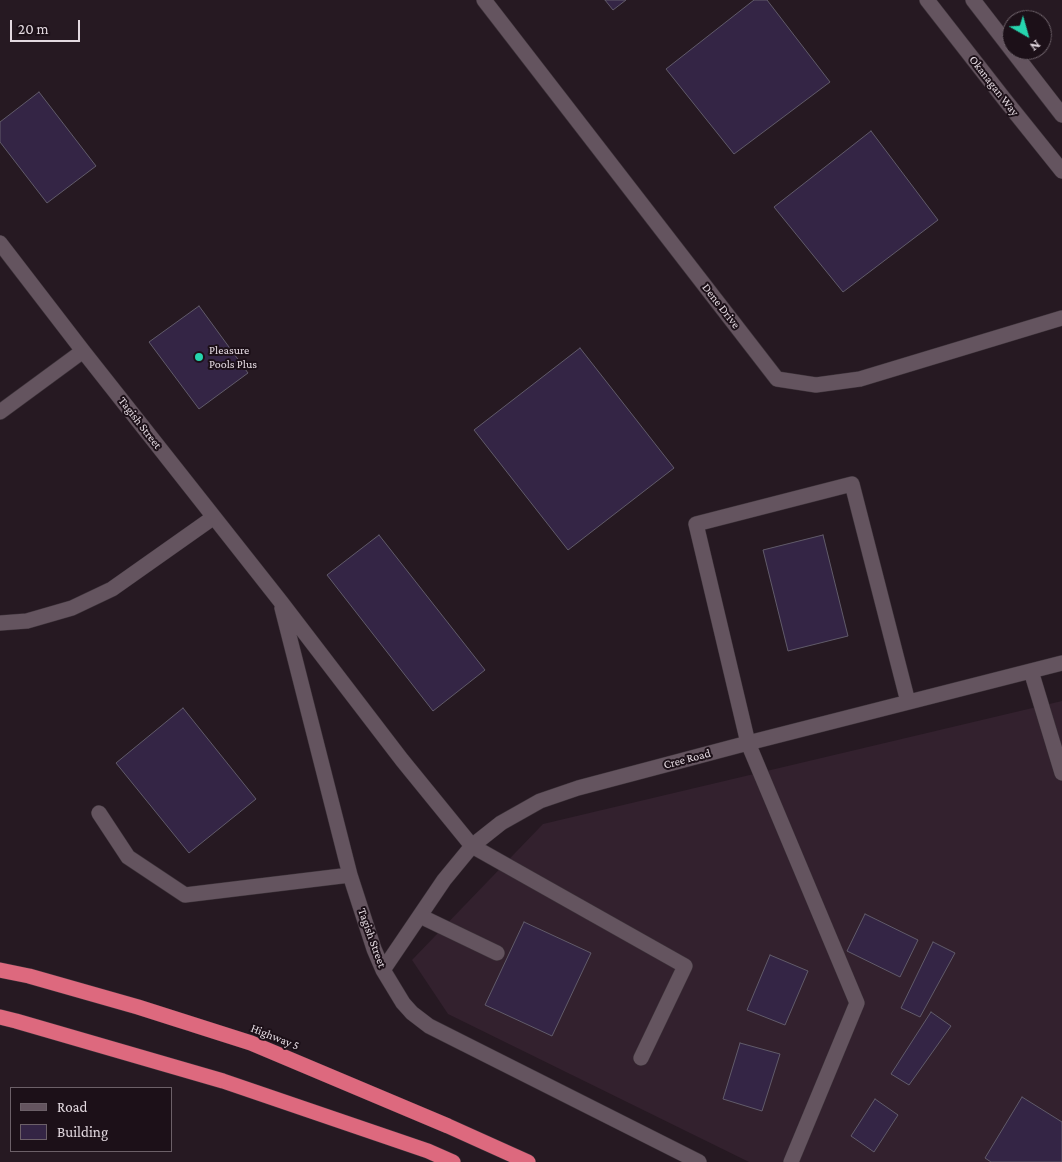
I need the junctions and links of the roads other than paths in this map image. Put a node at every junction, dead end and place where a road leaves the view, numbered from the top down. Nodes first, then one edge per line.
1 (484, 0) edge
2 (927, 0) edge
3 (973, 0) edge
4 (1062, 114) edge
5 (1062, 171) edge
6 (0, 243) edge
7 (1062, 318) edge
8 (83, 351) junction
9 (0, 412) edge
10 (214, 517) junction
11 (281, 602) junction
12 (0, 624) edge
13 (1062, 663) edge
14 (1031, 671) junction
15 (908, 702) junction
16 (748, 743) junction
17 (1062, 773) edge
18 (99, 813) dead end
19 (472, 846) junction
20 (350, 875) junction
21 (420, 916) junction
22 (497, 953) dead end
23 (0, 965) edge
24 (0, 970) edge
25 (383, 970) junction
26 (29, 976) junction
27 (0, 1017) edge
28 (641, 1058) dead end
29 (453, 1162) edge
30 (528, 1162) edge
31 (699, 1162) edge
32 (790, 1162) edge

1 - 7 street, Dene Drive
2 - 5 street, Okanagan Way
3 - 4 street
6 - 8 street, Tagish Street
8 - 9 street
8 - 10 street, Tagish Street
10 - 11 street, Tagish Street
10 - 12 street
11 - 19 street, Tagish Street
11 - 20 street, Tagish Street
13 - 14 street, Cree Road
14 - 15 street, Cree Road
14 - 17 street
15 - 16 street, Cree Road
15 - 16 street
16 - 19 street, Cree Road
16 - 32 street
18 - 20 street
19 - 21 street, Cree Road
19 - 28 street
20 - 25 street, Tagish Street
21 - 22 street
21 - 25 street, Cree Road
23 - 26 highway
24 - 26 highway, Highway 5
25 - 31 street, Tagish Street
26 - 30 highway, Highway 5
27 - 29 highway

